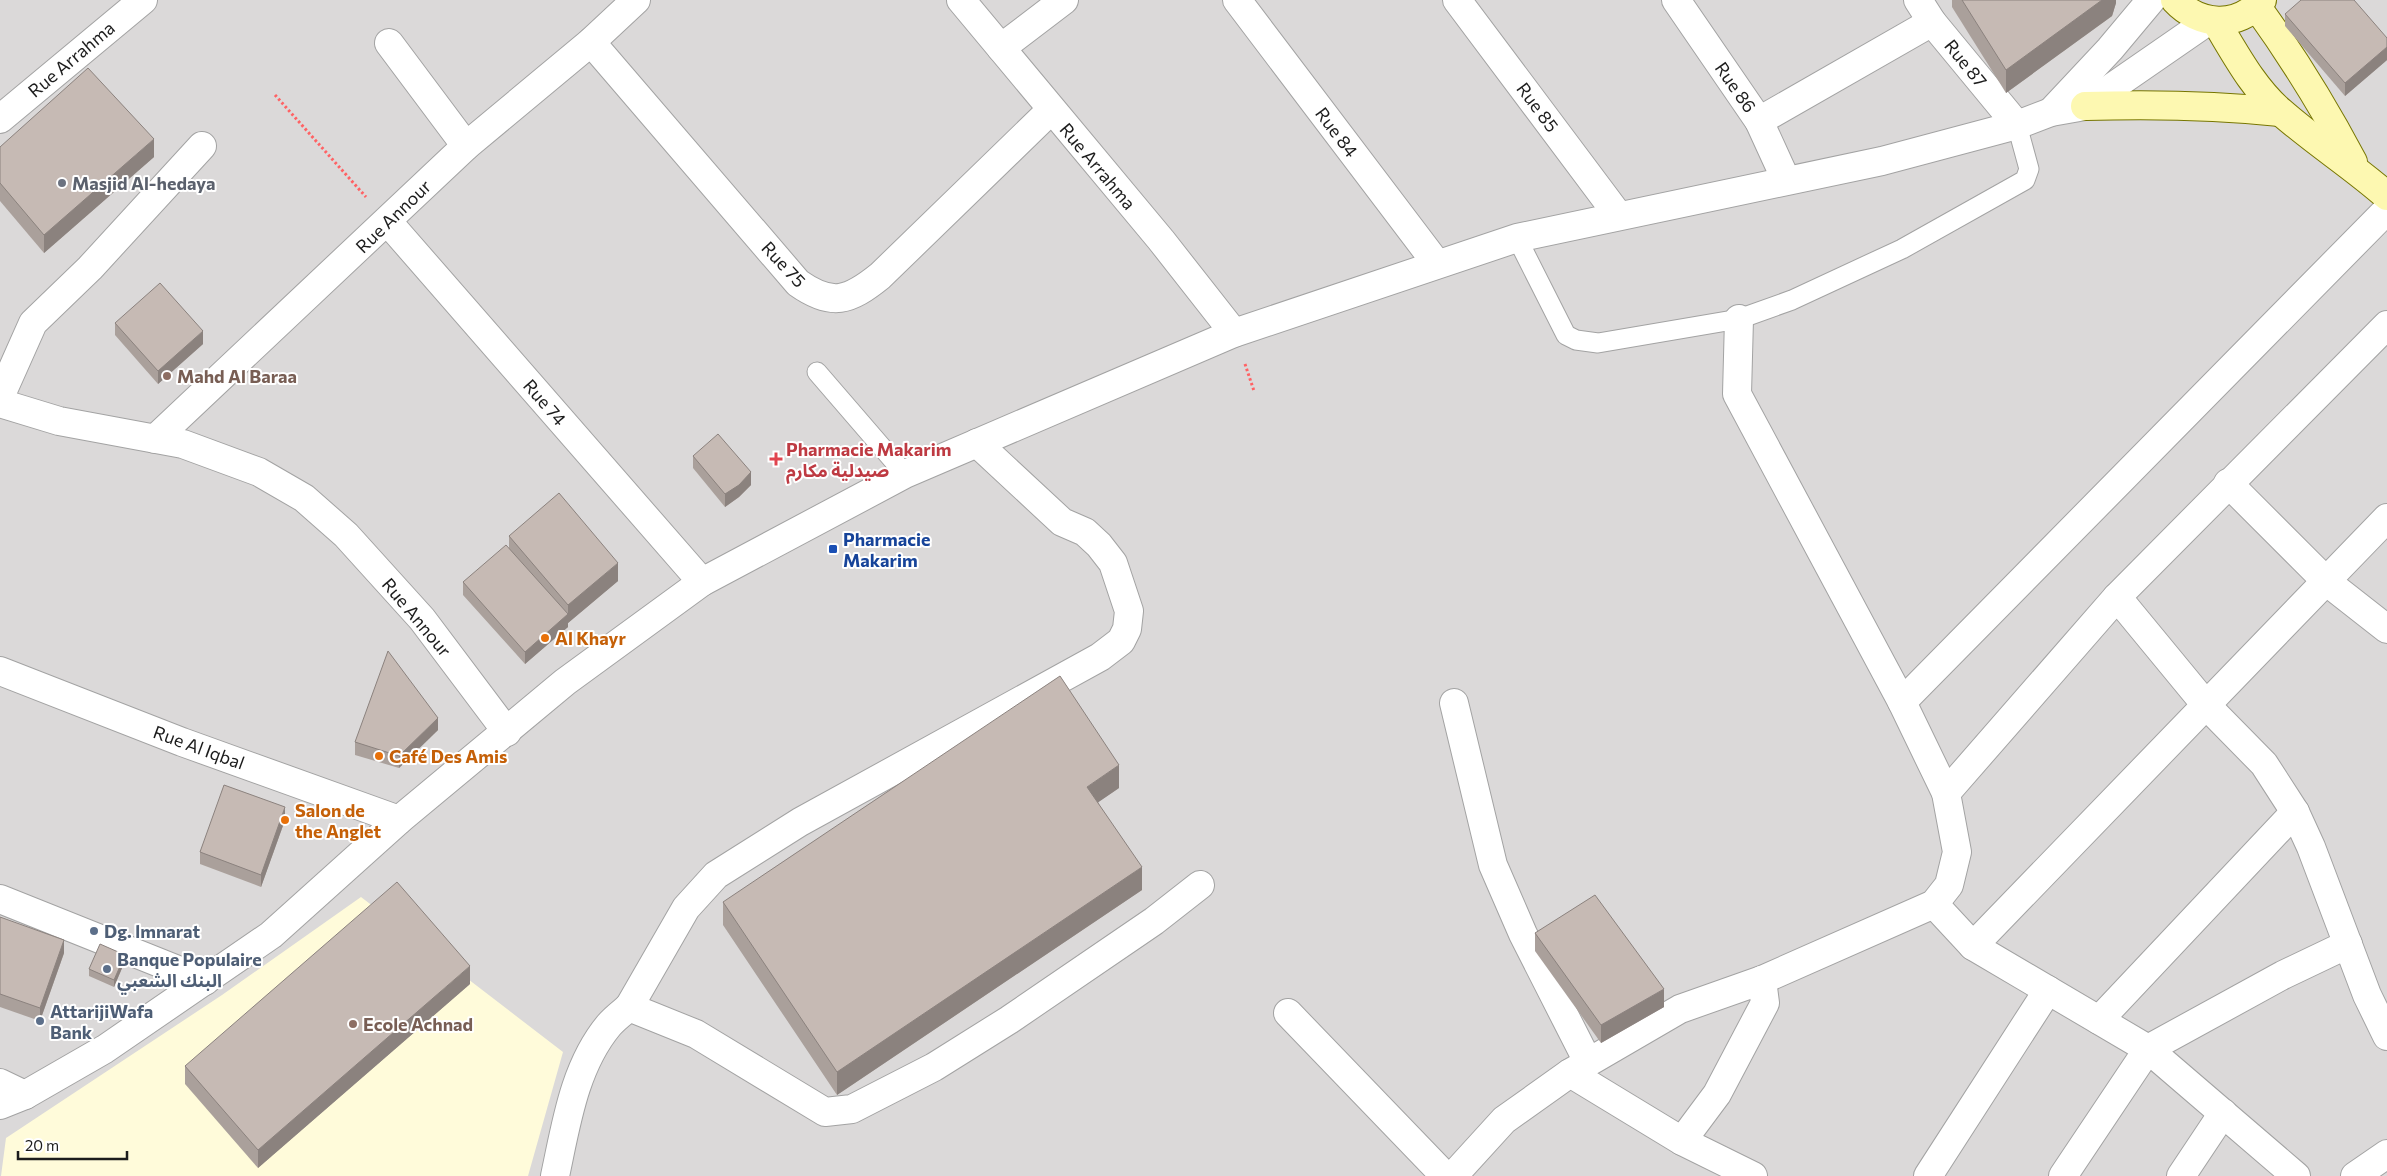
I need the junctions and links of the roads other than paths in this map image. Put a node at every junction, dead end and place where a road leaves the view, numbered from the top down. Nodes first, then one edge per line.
1 (143, 0) edge
2 (636, 0) edge
3 (961, 0) edge
4 (1064, 0) edge
5 (1237, 0) edge
6 (1456, 0) edge
7 (1676, 0) edge
8 (1918, 0) edge
9 (2151, 0) edge
10 (2175, 0) edge
11 (2259, 3) edge
12 (2212, 21) junction
13 (1932, 22) junction
14 (591, 42) junction
15 (389, 43) dead end
16 (1001, 48) junction
17 (2085, 106) junction
18 (1051, 110) junction
19 (2051, 112) junction
20 (2280, 112) junction
21 (0, 119) edge
22 (1759, 121) junction
23 (2017, 124) junction
24 (202, 146) dead end
25 (466, 146) junction
26 (2356, 168) junction
27 (1786, 180) junction
28 (2387, 196) edge
29 (2387, 210) edge
30 (1618, 215) junction
31 (388, 222) junction
32 (1517, 238) junction
33 (1437, 264) junction
34 (1739, 319) junction
35 (2387, 325) edge
36 (1234, 333) junction
37 (816, 372) dead end
38 (0, 397) edge
39 (0, 403) edge
40 (155, 439) junction
41 (977, 443) junction
42 (905, 474) junction
43 (2228, 484) junction
44 (2387, 518) edge
45 (702, 582) junction
46 (2327, 582) junction
47 (2117, 597) junction
48 (2387, 629) edge
49 (0, 671) edge
50 (1902, 702) junction
51 (1454, 703) dead end
52 (2206, 705) junction
53 (507, 732) junction
54 (1946, 793) junction
55 (2295, 812) junction
56 (399, 820) junction
57 (1200, 885) dead end
58 (0, 899) edge
59 (1934, 904) junction
60 (2348, 944) junction
61 (1973, 946) junction
62 (1762, 980) junction
63 (205, 981) junction
64 (2048, 990) junction
65 (629, 1007) junction
66 (1288, 1013) dead end
67 (2099, 1020) junction
68 (2387, 1036) edge
69 (2148, 1049) junction
70 (1579, 1067) junction
71 (0, 1083) edge
72 (25, 1095) junction
73 (0, 1105) edge
74 (2223, 1113) junction
75 (1682, 1141) junction
76 (2387, 1154) edge
77 (554, 1176) edge
78 (1445, 1176) edge
79 (1453, 1176) edge
80 (1753, 1176) edge
81 (1928, 1176) edge
82 (2063, 1176) edge
83 (2181, 1176) edge
84 (2296, 1176) edge
85 (2356, 1176) edge

1 - 21 street, Rue Arrahma
2 - 14 street, Rue Annour
3 - 16 street, Rue Arrahma
4 - 16 street
5 - 33 street, Rue 84
6 - 30 street, Rue 85
7 - 22 street, Rue 86
8 - 13 street, Rue 87
9 - 19 street
10 - 12 main road
11 - 12 main road
11 - 26 main road
12 - 17 street
12 - 20 main road
13 - 22 street
13 - 23 street, Rue 87
14 - 18 street, Rue 75
14 - 25 street, Rue Annour
15 - 25 street
16 - 18 street, Rue Arrahma
17 - 19 street
17 - 20 main road
18 - 36 street, Rue Arrahma
19 - 23 street
20 - 26 main road
22 - 27 street, Rue 86
23 - 27 street
23 - 34 lane
24 - 38 street
25 - 31 street, Rue Annour
26 - 28 main road
27 - 30 street
29 - 50 street
30 - 32 street
31 - 40 street, Rue Annour
31 - 45 street, Rue 74
32 - 33 street
32 - 34 lane
33 - 36 street
34 - 50 street
35 - 43 street
36 - 41 street
37 - 42 lane
39 - 40 street, Rue Annour
40 - 53 street, Rue Annour
41 - 42 street
41 - 65 street
42 - 45 street
43 - 46 street
43 - 47 street
44 - 46 street
45 - 53 street
46 - 48 street
46 - 52 street
47 - 52 street
47 - 54 street
49 - 56 street, Rue Al Iqbal
50 - 54 street
51 - 70 street
52 - 55 street
52 - 61 street
53 - 56 street
54 - 59 street
55 - 60 street
55 - 67 street
56 - 63 street
57 - 65 street
58 - 63 street
59 - 61 street
59 - 62 street
60 - 68 street
60 - 69 street
61 - 64 street
62 - 70 street
62 - 75 street
63 - 72 street
64 - 67 street
64 - 81 street
65 - 77 street
66 - 78 street
67 - 69 street
69 - 74 street
69 - 82 street
70 - 75 street
70 - 79 street
71 - 72 street
72 - 73 street
74 - 83 street
74 - 84 street
75 - 80 street
76 - 85 street

